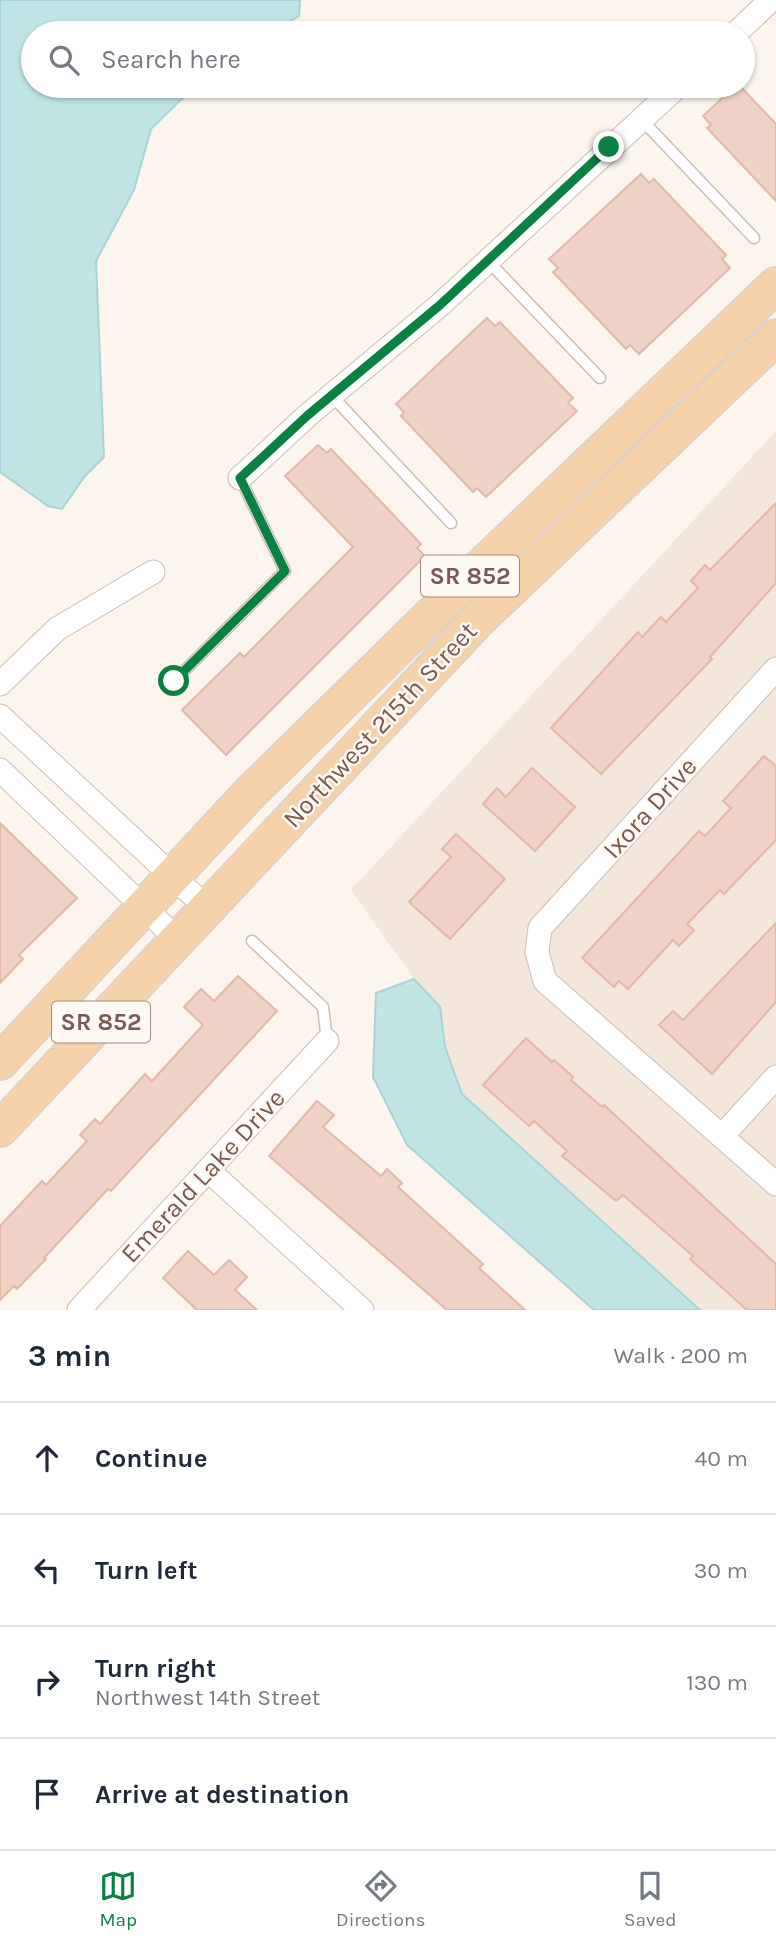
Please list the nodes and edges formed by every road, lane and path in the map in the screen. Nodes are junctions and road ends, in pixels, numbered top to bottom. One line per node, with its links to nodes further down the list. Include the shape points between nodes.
1 (771, 0): 2 (street)
2 (749, 21)
3 (665, 98): 4 (street)
4 (641, 119): 5 (lane); 6 (street)
5 (754, 238)
6 (487, 260): 9 (lane); 10 (street)
7 (776, 285): 19 (main road, Northwest 215th Street / SR 852, via 468,579 250,793)
8 (776, 337): 21 (main road, Northwest 215th Street / SR 852, via 479,619)
9 (600, 378)
10 (332, 396): 11 (street); 12 (lane)
11 (240, 478): 15 (lane, via 285,571)
12 (450, 523)
13 (153, 572): 16 (street, via 58,629)
14 (776, 670): 28 (street, Ixora Drive, via 540,928 537,952 545,981)
15 (174, 681)
16 (0, 684)
17 (0, 716): 19 (street)
18 (0, 770): 20 (street)
19 (173, 876): 20 (main road, Northwest 215th Street / SR 852); 21 (street)
20 (145, 906): 22 (street); 25 (main road, Northwest 215th Street / SR 852)
21 (208, 909): 22 (main road, Northwest 215th Street / SR 852)
22 (178, 940): 27 (main road, Northwest 215th Street / SR 852)
23 (252, 941): 24 (lane, via 323,1007)
24 (327, 1041): 29 (street, Emerald Lake Drive)
25 (0, 1062)
26 (776, 1077): 28 (street)
27 (0, 1129)
28 (722, 1136): 30 (street)
29 (209, 1171): 31 (street, Emerald Lake Drive); 32 (street)
30 (776, 1184)
31 (79, 1310)
32 (362, 1310)

